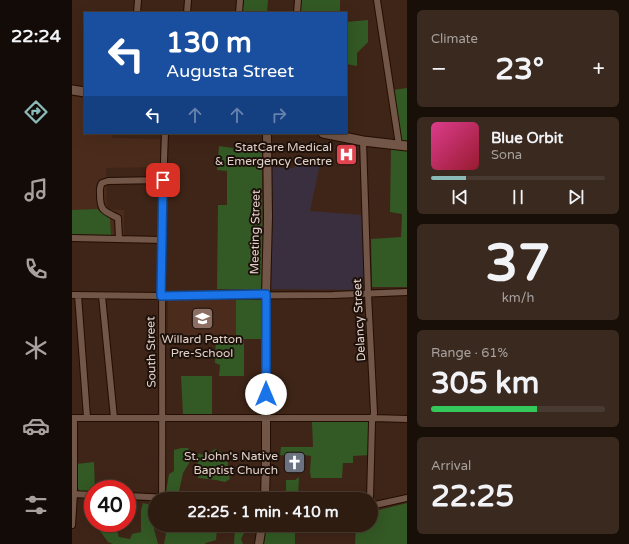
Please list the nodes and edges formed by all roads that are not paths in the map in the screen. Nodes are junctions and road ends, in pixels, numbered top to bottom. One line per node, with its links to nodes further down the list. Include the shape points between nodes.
1 (138, 0): 6 (street)
2 (188, 0): 7 (street)
3 (240, 0): 8 (street)
4 (298, 0): 9 (street)
5 (377, 0): 16 (street, via 388,77)
6 (137, 12)
7 (187, 12)
8 (239, 12)
9 (297, 12)
10 (72, 90): 11 (main road)
11 (84, 92)
12 (165, 134): 17 (street, South Street)
13 (268, 134): 22 (street, Meeting Street)
14 (329, 134): 15 (main road)
15 (363, 140): 16 (main road); 23 (street, Delancy Street)
16 (403, 146)
17 (163, 180): 19 (street, via 102,183 100,204 104,211 118,218); 20 (street, South Street)
18 (72, 238): 19 (street)
19 (119, 238): 20 (street)
20 (162, 240): 26 (street, South Street)
21 (407, 292): 23 (street)
22 (266, 294): 23 (street); 26 (street); 31 (street, Meeting Street)
23 (368, 294): 32 (street, Delancy Street)
24 (75, 295): 25 (street); 27 (street)
25 (102, 296): 26 (street); 29 (street)
26 (161, 296): 30 (street, South Street)
27 (87, 417): 28 (street); 29 (street)
28 (73, 418): 37 (street)
29 (114, 418): 30 (street)
30 (163, 418): 31 (street); 34 (street, South Street)
31 (266, 418): 32 (street); 35 (street, Meeting Street)
32 (373, 418): 33 (street); 36 (street, Delancy Street)
33 (407, 419)
34 (162, 492)
35 (265, 492)
36 (370, 492)
37 (73, 494): 38 (street); 43 (street)
38 (84, 495)
39 (136, 497): 40 (street)
40 (148, 497)
41 (407, 498): 42 (street)
42 (378, 505)
43 (72, 525)
44 (261, 532): 45 (street)
45 (259, 544)

